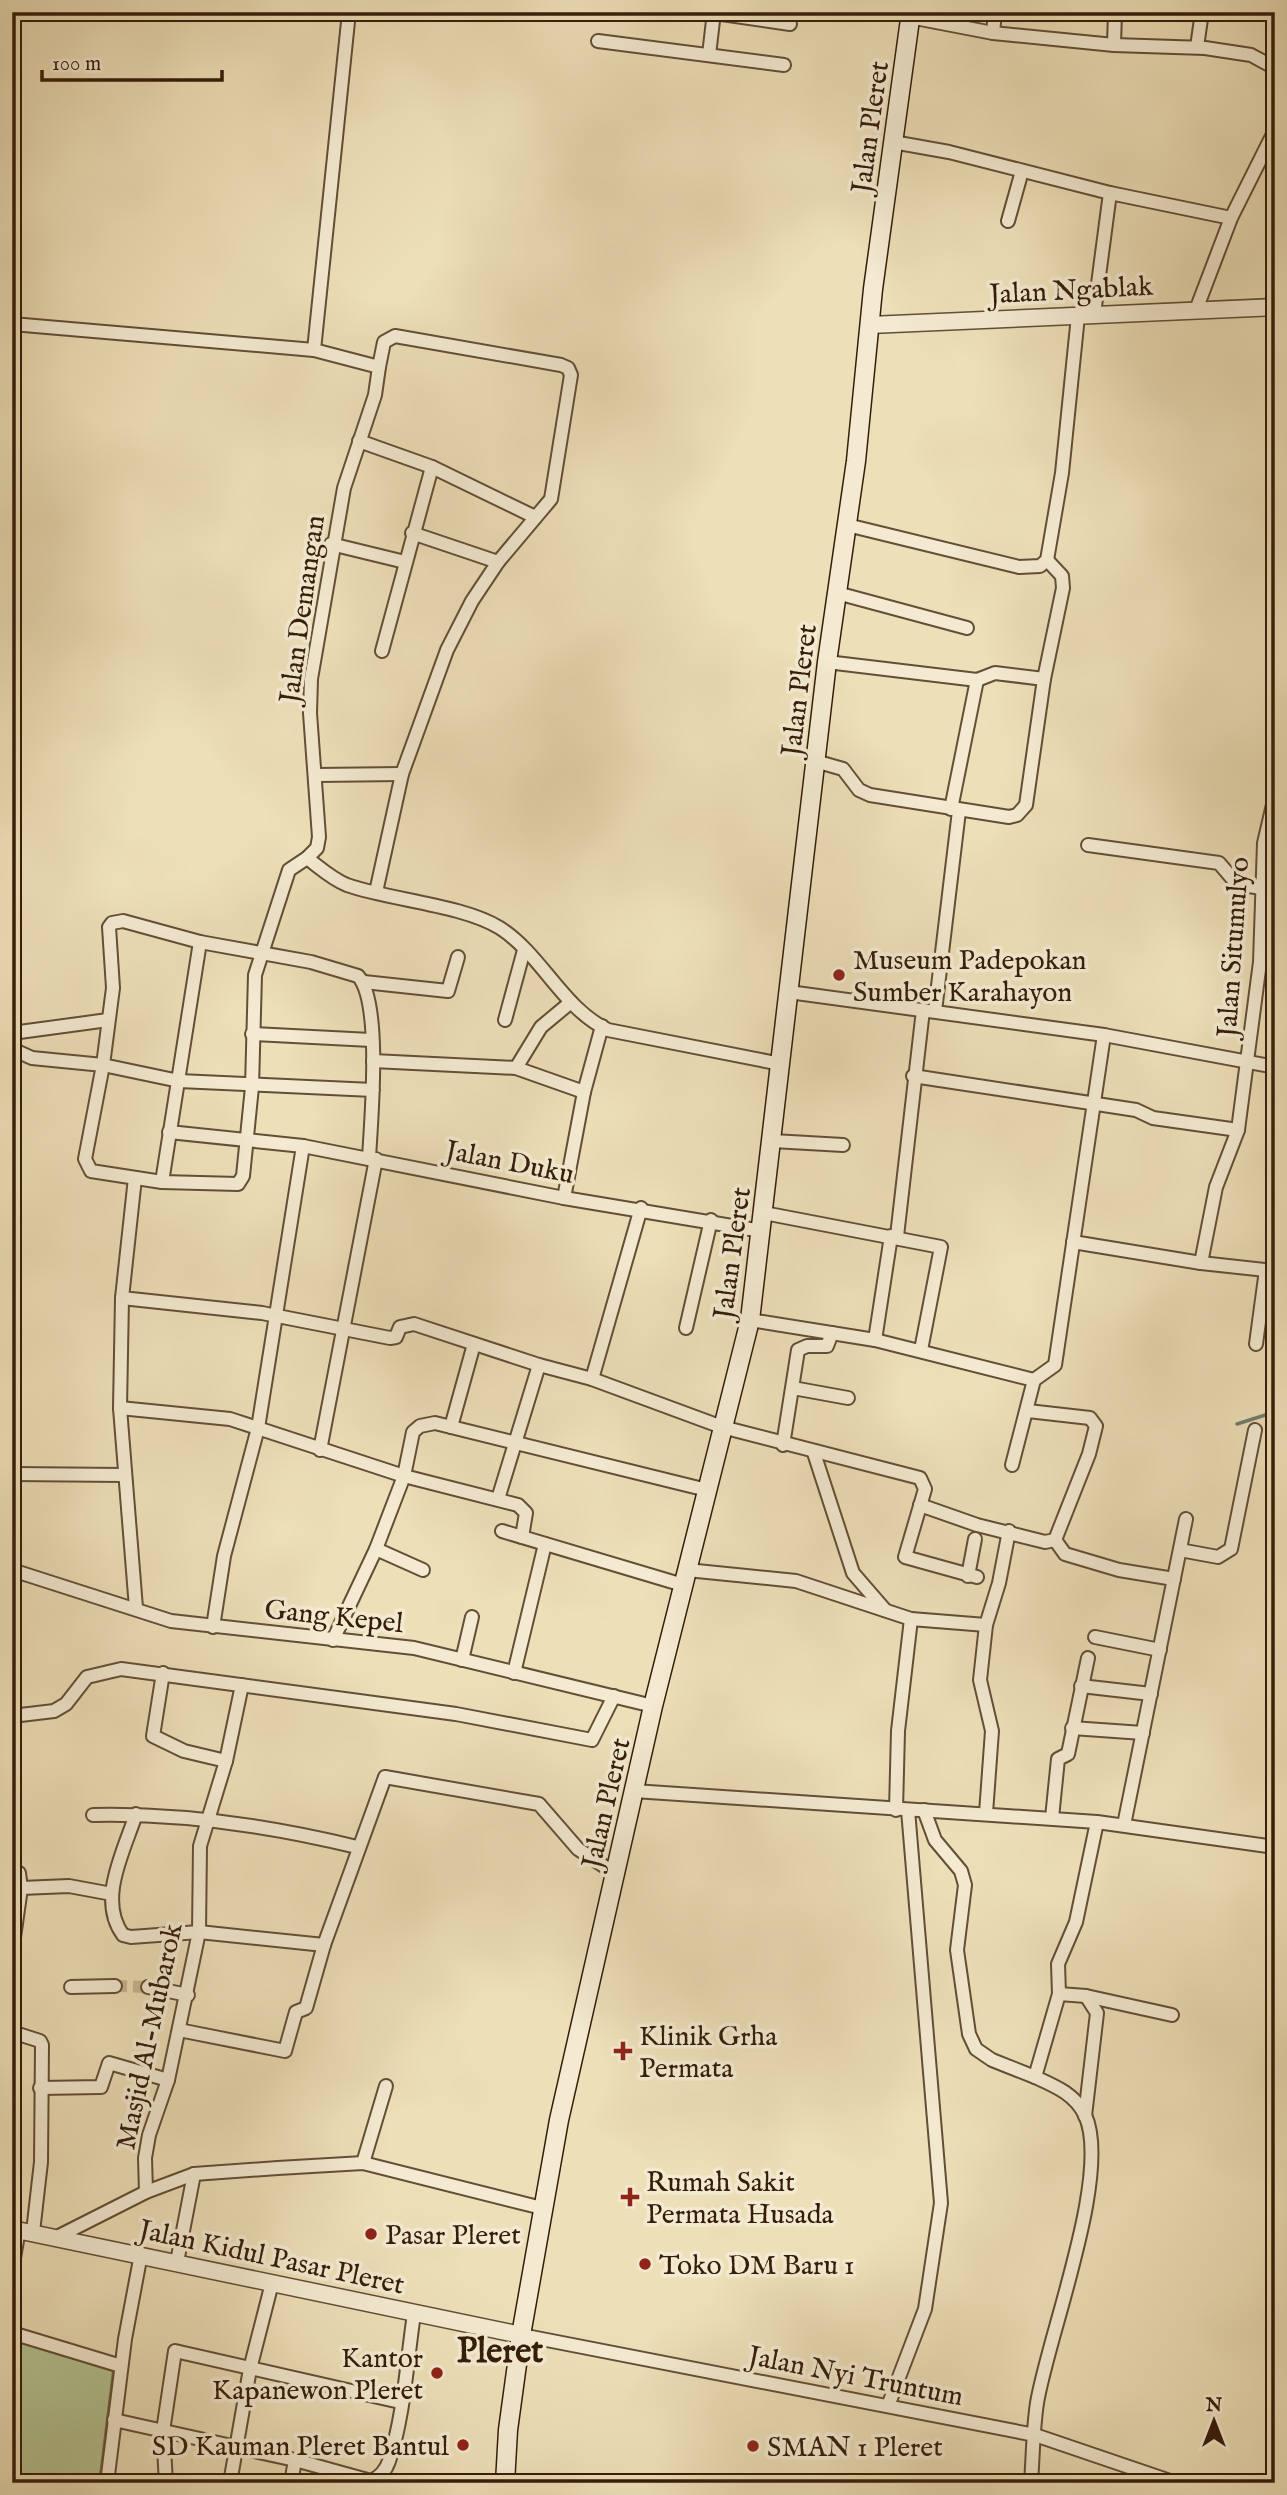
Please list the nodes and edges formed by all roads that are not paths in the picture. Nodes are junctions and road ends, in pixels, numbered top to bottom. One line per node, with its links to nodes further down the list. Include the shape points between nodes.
1 (349, 12): 27 (street)
2 (708, 12): 6 (street)
3 (995, 12): 9 (street)
4 (1115, 12): 11 (street)
5 (1202, 12): 12 (street)
6 (714, 13): 8 (street); 13 (street)
7 (916, 16): 9 (street); 17 (main road, Jalan Pleret)
8 (790, 24)
9 (993, 33): 11 (street)
10 (598, 41): 13 (street)
11 (1114, 45): 12 (street)
12 (1197, 47): 15 (street, via 1251,55)
13 (709, 55): 14 (street)
14 (783, 65)
15 (1275, 68)
16 (1275, 130): 20 (street)
17 (899, 143): 18 (street); 26 (main road, Jalan Pleret)
18 (1021, 171): 19 (street); 21 (street)
19 (1110, 193): 20 (street); 24 (street)
20 (1231, 218): 23 (street)
21 (1008, 222)
22 (1275, 307): 23 (street, Jalan Ngablak)
23 (1196, 310): 24 (street, Jalan Ngablak)
24 (1086, 315): 26 (street, Jalan Ngablak); 35 (street)
25 (12, 324): 27 (street)
26 (870, 325): 32 (main road, Jalan Pleret)
27 (314, 350): 28 (street)
28 (379, 367): 29 (street, Jalan Demangan); 31 (street, Jalan Demangan, via 384,342 395,336 568,368 571,376 552,494 549,503)
29 (359, 441): 30 (street); 34 (street, Jalan Demangan)
30 (432, 467): 31 (street); 33 (street)
31 (533, 516): 37 (street)
32 (847, 526): 35 (street, via 1018,567 1040,566); 38 (main road, Jalan Pleret)
33 (412, 533): 36 (street); 37 (street)
34 (331, 544): 36 (street); 46 (street, Jalan Demangan, via 310,690)
35 (1047, 560): 42 (street, via 1062,576 1063,588)
36 (405, 562): 40 (street)
37 (498, 562): 45 (street, via 447,650)
38 (837, 593): 39 (street); 41 (main road, Jalan Pleret)
39 (967, 628)
40 (382, 652)
41 (827, 663): 43 (street); 44 (main road, Jalan Pleret)
42 (1044, 679): 43 (street, via 995,673); 48 (street, via 1023,811 1009,817)
43 (977, 680): 48 (street)
44 (815, 761): 48 (street, via 843,769 859,790 870,795); 60 (main road, Jalan Pleret)
45 (402, 774): 46 (street); 54 (street)
46 (317, 775): 50 (street, Jalan Demangan, via 319,837 315,852)
47 (1275, 796): 51 (street, Jalan Situmulyo)
48 (955, 810): 62 (street)
49 (1088, 845): 53 (street, via 1219,863 1233,882)
50 (307, 858): 54 (street, via 338,881); 57 (street, via 289,870)
51 (1262, 867): 52 (street); 53 (street, Jalan Situmulyo)
52 (1275, 873)
53 (1262, 888): 72 (street, Jalan Situmulyo, via 1260,962)
54 (376, 892): 56 (street, via 493,925)
55 (200, 942): 57 (street); 63 (street, via 136,923 112,923 108,933 113,988); 78 (street)
56 (524, 950): 61 (street); 64 (street)
57 (261, 953): 59 (street, via 351,972); 67 (street, via 255,975)
58 (458, 957): 59 (street, via 448,991)
59 (364, 982): 69 (street)
60 (789, 992): 62 (street); 73 (main road, Jalan Pleret)
61 (571, 1002): 65 (street); 76 (street, via 541,1027)
62 (929, 1010): 68 (street); 77 (street)
63 (108, 1020): 66 (street); 74 (street)
64 (505, 1020)
65 (602, 1026): 73 (street, via 631,1036); 81 (street)
66 (12, 1033)
67 (252, 1034): 69 (street); 79 (street)
68 (1104, 1035): 72 (street); 82 (street)
69 (371, 1040): 71 (street)
70 (12, 1049): 74 (street, via 32,1058)
71 (373, 1061): 76 (street); 80 (street)
72 (1247, 1061): 75 (street); 83 (street, Jalan Situmulyo)
73 (781, 1064): 86 (main road, Jalan Pleret)
74 (103, 1066): 78 (street); 90 (street, via 85,1163 91,1171)
75 (1275, 1067)
76 (516, 1068): 81 (street)
77 (913, 1076): 82 (street); 96 (street)
78 (179, 1081): 79 (street); 84 (street)
79 (252, 1087): 80 (street); 85 (street)
80 (373, 1090): 89 (street)
81 (584, 1092): 92 (street)
82 (1094, 1104): 83 (street); 97 (street)
83 (1238, 1130): 98 (street, Jalan Situmulyo, via 1216,1187)
84 (169, 1132): 85 (street, Jalan Duku); 91 (street)
85 (248, 1140): 88 (street, Jalan Duku); 91 (street, via 238,1184)
86 (773, 1141): 87 (street); 95 (main road, Jalan Pleret)
87 (843, 1145)
88 (303, 1146): 89 (street, Jalan Duku); 101 (street)
89 (372, 1159): 92 (street, Jalan Duku); 104 (street)
90 (135, 1178): 91 (street); 100 (street)
91 (162, 1182)
92 (564, 1198): 93 (street, Jalan Duku)
93 (641, 1209): 94 (street, Jalan Duku); 111 (street)
94 (711, 1220): 95 (street, Jalan Duku); 103 (street)
95 (763, 1222): 96 (street, Jalan Duku); 102 (main road, Jalan Pleret)
96 (894, 1236): 106 (street); 109 (street, Jalan Duku, via 941,1247)
97 (1073, 1242): 98 (street); 112 (street, via 1055,1365)
98 (1201, 1263): 99 (street)
99 (1270, 1271): 107 (street)
100 (122, 1298): 101 (street); 115 (street)
101 (276, 1315): 104 (street); 119 (street)
102 (750, 1320): 105 (street); 118 (main road, Jalan Pleret)
103 (686, 1328)
104 (344, 1330): 108 (street, via 390,1338 396,1337 400,1326 414,1324); 123 (street)
105 (832, 1333): 106 (street); 113 (street, via 827,1346 798,1350)
106 (874, 1340): 109 (street)
107 (1256, 1344)
108 (474, 1345): 110 (street); 117 (street)
109 (920, 1350): 112 (street)
110 (539, 1365): 111 (street); 121 (street)
111 (592, 1379): 118 (street)
112 (1034, 1380): 116 (street)
113 (793, 1388): 114 (street); 122 (street)
114 (848, 1398)
115 (120, 1408): 119 (street, via 230,1419); 127 (street)
116 (1028, 1411): 125 (street); 137 (street, via 1090,1418 1096,1426)
117 (451, 1427): 121 (street); 128 (street, via 435,1423 415,1429)
118 (722, 1427): 122 (street); 129 (main road, Jalan Pleret)
119 (258, 1428): 123 (street); 150 (street, via 224,1556)
120 (1255, 1430): 140 (street, via 1231,1549 1219,1557)
121 (515, 1443): 129 (street); 130 (street)
122 (783, 1445): 124 (street)
123 (320, 1450): 128 (street)
124 (814, 1453): 131 (street, via 920,1478 925,1488); 146 (street, via 853,1573)
125 (1012, 1465)
126 (12, 1474): 127 (street)
127 (123, 1475): 145 (street)
128 (404, 1476): 130 (street); 139 (street)
129 (707, 1490): 143 (main road, Jalan Pleret)
130 (498, 1499): 135 (street, via 518,1505 526,1513)
131 (920, 1505): 134 (street); 136 (street, via 905,1557 972,1576)
132 (1186, 1519): 140 (street)
133 (502, 1531): 135 (street)
134 (1009, 1531): 137 (street, via 1045,1542); 149 (street)
135 (522, 1537): 138 (street)
136 (975, 1539)
137 (1055, 1540): 144 (street, via 1065,1554 1118,1570)
138 (545, 1544): 143 (street); 157 (street)
139 (376, 1549): 142 (street); 152 (street)
140 (1180, 1550): 144 (street)
141 (12, 1570): 145 (street, Gang Kepel)
142 (423, 1570)
143 (685, 1577): 146 (street, via 796,1581); 162 (main road, Jalan Pleret)
144 (1174, 1579): 153 (street)
145 (136, 1608): 150 (street, Gang Kepel, via 171,1621)
146 (888, 1613): 148 (street)
147 (472, 1617): 155 (street)
148 (911, 1619): 149 (street); 168 (street, via 898,1731)
149 (986, 1625): 170 (street, via 980,1680 992,1731)
150 (213, 1627): 152 (street, Gang Kepel)
151 (1095, 1637): 153 (street)
152 (333, 1640): 155 (street, Gang Kepel, via 414,1648)
153 (1160, 1650): 160 (street)
154 (1088, 1658): 159 (street)
155 (462, 1660): 157 (street, Gang Kepel)
156 (163, 1673): 158 (street); 163 (street, via 121,1670 94,1674 82,1680 61,1708); 166 (street, via 153,1736 184,1751)
157 (514, 1673): 161 (street, Gang Kepel)
158 (242, 1685): 161 (street, via 456,1714 592,1740); 166 (street, Masjid Al-Mubarok)
159 (1082, 1686): 160 (street); 164 (street)
160 (1151, 1694): 165 (street)
161 (614, 1696): 162 (street, Gang Kepel)
162 (653, 1706): 167 (main road, Jalan Pleret)
163 (12, 1716)
164 (1072, 1728): 165 (street); 173 (street, via 1068,1754 1058,1759)
165 (1143, 1733): 176 (street)
166 (226, 1762): 174 (street, Masjid Al-Mubarok)
167 (634, 1791): 168 (street); 180 (main road, Jalan Pleret)
168 (902, 1810): 169 (street); 216 (street, via 941,2203 925,2309)
169 (923, 1810): 170 (street); 195 (street, via 935,1840 961,1871 965,1885 957,1950 969,2034 976,2049 992,2060)
170 (986, 1813): 173 (street)
171 (136, 1814): 172 (street); 174 (street); 182 (street)
172 (93, 1815)
173 (1052, 1818): 175 (street)
174 (206, 1819): 177 (street); 183 (street, Masjid Al-Mubarok, via 200,1846)
175 (1097, 1822): 176 (street); 189 (street, via 1076,1922 1058,1964)
176 (1124, 1825): 178 (street)
177 (357, 1847): 180 (street, via 381,1781 387,1777 539,1804 578,1849); 184 (street)
178 (1275, 1847)
179 (12, 1870): 181 (street, via 19,1873)
180 (616, 1874): 203 (main road, Jalan Pleret)
181 (21, 1888): 182 (street, via 69,1886); 185 (street)
182 (112, 1894): 183 (street, via 112,1917 123,1935)
183 (199, 1932): 184 (street); 190 (street, Masjid Al-Mubarok)
184 (324, 1945): 193 (street, via 306,2008 296,2012 285,2051)
185 (12, 1952)
186 (115, 1986): 187 (street)
187 (71, 1987)
188 (148, 1987): 190 (street)
189 (1059, 1994): 191 (street); 195 (street)
190 (188, 1995): 193 (street, Masjid Al-Mubarok)
191 (1086, 1996): 192 (street); 199 (street, via 1097,2013)
192 (1172, 2015)
193 (178, 2030): 196 (street, Masjid Al-Mubarok)
194 (12, 2032): 198 (street, via 40,2041)
195 (1035, 2077): 199 (street, via 1070,2095)
196 (168, 2080): 198 (street, via 109,2063 101,2087); 202 (street, Masjid Al-Mubarok, via 149,2135)
197 (386, 2086): 200 (street)
198 (40, 2088): 204 (street, via 41,2162)
199 (1085, 2116): 219 (street, via 1090,2138 1087,2203 1037,2403)
200 (363, 2163): 201 (street); 203 (street)
201 (194, 2174): 202 (street); 207 (street)
202 (146, 2192): 205 (street)
203 (542, 2208): 212 (main road, Jalan Pleret)
204 (21, 2230): 205 (street, Jalan Kidul Pasar Pleret); 208 (street)
205 (59, 2236): 206 (street, Jalan Kidul Pasar Pleret)
206 (142, 2254): 207 (street, Jalan Kidul Pasar Pleret); 213 (street)
207 (177, 2262): 209 (street, Jalan Kidul Pasar Pleret)
208 (12, 2270)
209 (272, 2283): 210 (street, Jalan Kidul Pasar Pleret); 214 (street)
210 (414, 2314): 212 (street, Jalan Kidul Pasar Pleret); 215 (street)
211 (12, 2333): 213 (street)
212 (521, 2335): 216 (street, Jalan Nyi Truntum); 226 (main road, Jalan Pleret)
213 (121, 2366): 217 (street)
214 (250, 2369): 215 (street); 218 (street, via 175,2351); 220 (street)
215 (400, 2402): 221 (street, via 388,2463 379,2477 371,2481)
216 (888, 2406): 219 (street, Jalan Nyi Truntum)
217 (114, 2420): 218 (street); 222 (street)
218 (163, 2431): 220 (street); 223 (street)
219 (1035, 2435): 227 (street); 228 (street, Jalan Nyi Truntum)
220 (235, 2446): 221 (street); 224 (street)
221 (295, 2460): 225 (street)
222 (107, 2483)
223 (166, 2483)
224 (230, 2483)
225 (291, 2483)
226 (505, 2483)
227 (1031, 2483)
228 (1176, 2483)

